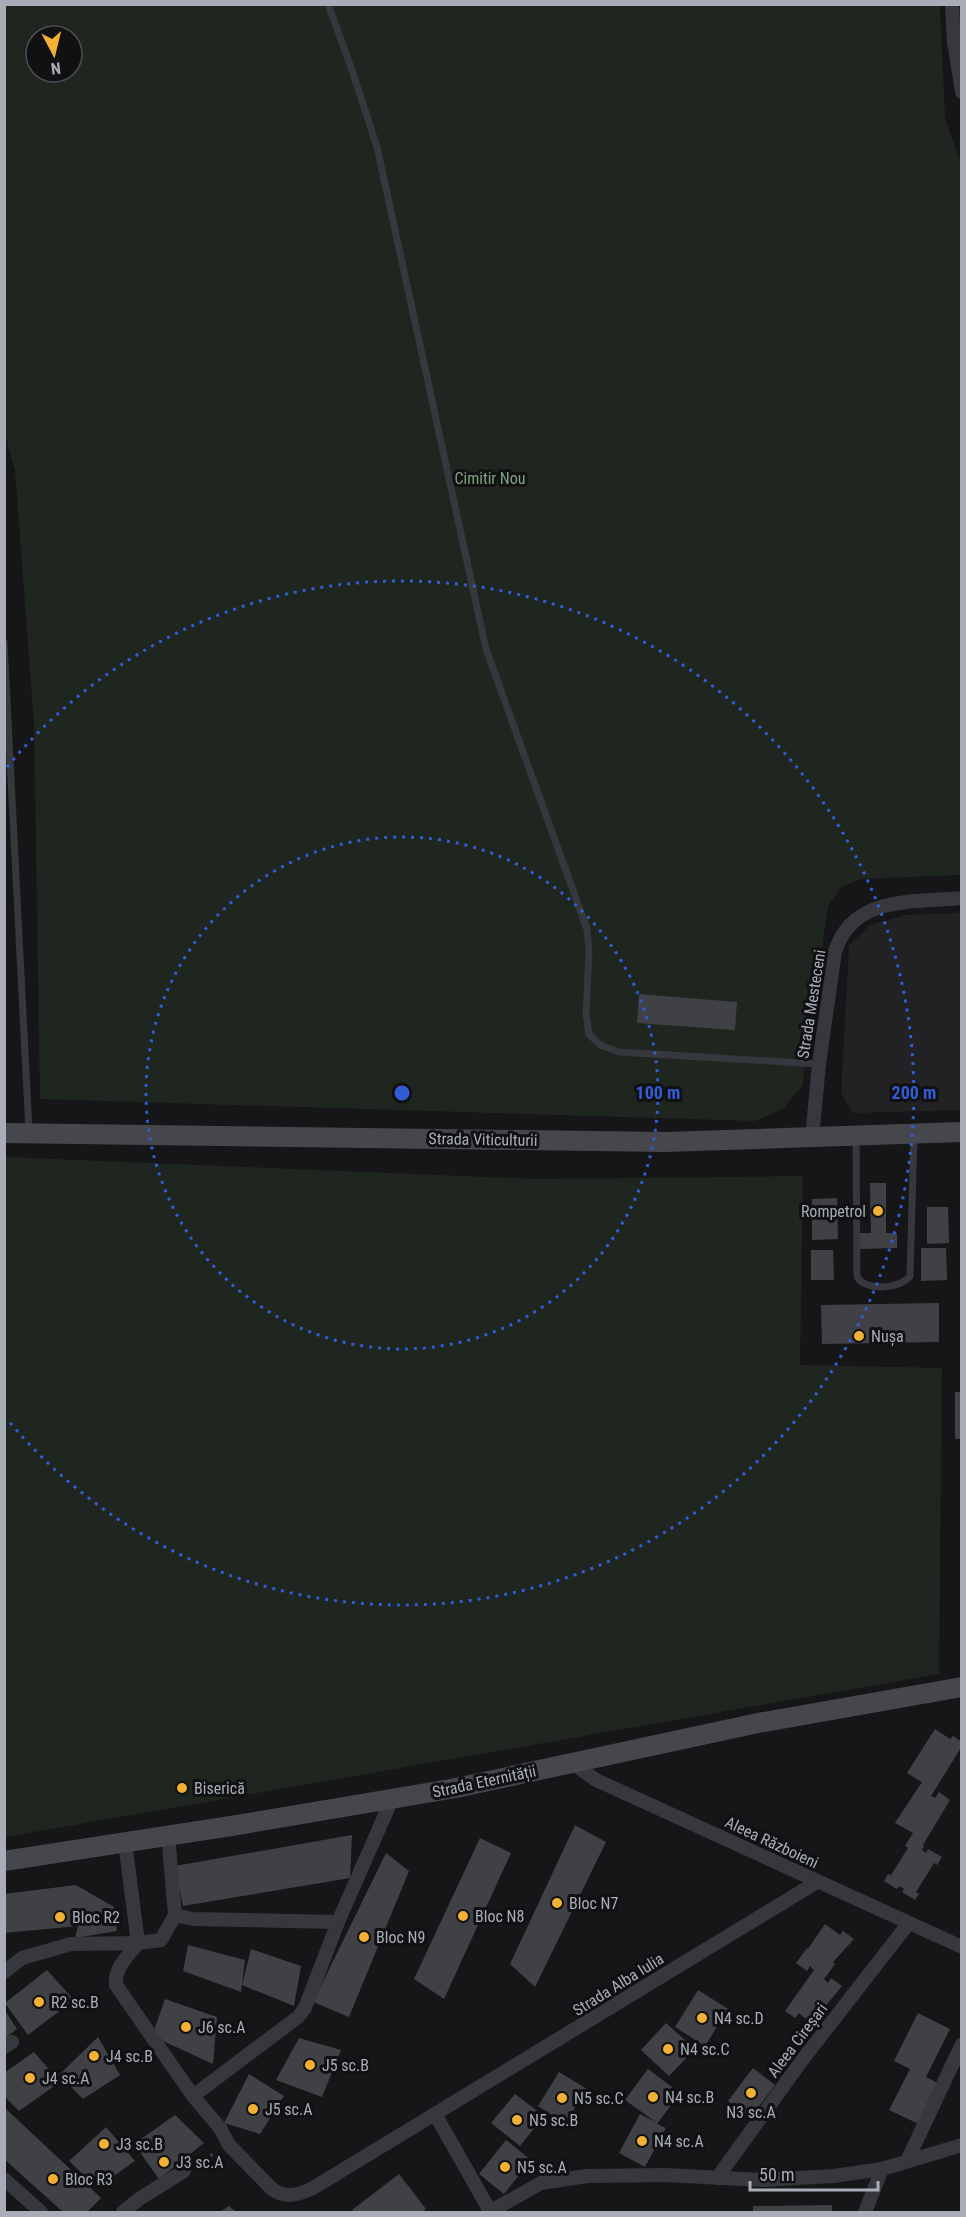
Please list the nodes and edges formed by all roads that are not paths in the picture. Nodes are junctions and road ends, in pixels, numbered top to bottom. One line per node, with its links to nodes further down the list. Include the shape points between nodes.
1 (328, 4): 6 (lane, via 377,147 486,649 586,930 589,1034 600,1045 620,1052)
2 (952, 4): 3 (street)
3 (962, 92)
4 (4, 642): 9 (lane)
5 (962, 898): 6 (street, Strada Mesteceni, via 875,907 857,917 839,938 835,952)
6 (819, 1064): 12 (street, Strada Mesteceni)
7 (962, 1132): 10 (street, Strada Viticulturii)
8 (4, 1133): 9 (street, Strada Viticulturii)
9 (29, 1134): 12 (street, Strada Viticulturii, via 665,1142)
10 (914, 1134): 11 (street, Strada Viticulturii); 11 (lane, via 910,1276 905,1283 887,1287 869,1285 857,1277)
11 (856, 1136): 12 (street, Strada Viticulturii)
12 (812, 1138)
13 (962, 1688): 14 (street, Strada Eternității, via 758,1723)
14 (571, 1762): 15 (street, Strada Eternității); 19 (street, Aleea Războieni, via 596,1780)
15 (392, 1799): 16 (street, Strada Eternității); 21 (street)
16 (168, 1835): 17 (street, Strada Eternității); 20 (street)
17 (125, 1842): 18 (street, Strada Eternității); 23 (street)
18 (4, 1861)
19 (817, 1882): 22 (street, Aleea Războieni); 28 (street, Strada Alba Iulia)
20 (175, 1915): 21 (street, via 193,1919); 23 (street, via 161,1940)
21 (338, 1922): 27 (street, via 305,2008)
22 (908, 1924): 24 (street, Aleea Războieni); 33 (street, Aleea Cireșari, via 802,2059)
23 (138, 1943): 25 (street, via 71,1944 22,1958); 27 (street, via 118,1969 116,1986)
24 (962, 1947)
25 (4, 1972)
26 (962, 2044): 30 (street)
27 (193, 2096): 28 (street, Strada Alba Iulia, via 230,2145 279,2194 290,2196 313,2188)
28 (435, 2114): 37 (street)
29 (962, 2145): 30 (street)
30 (907, 2161): 31 (street)
31 (882, 2169): 33 (street, via 762,2180); 38 (street)
32 (184, 2171): 36 (street)
33 (717, 2178): 37 (street, via 587,2176 541,2183)
34 (4, 2179): 35 (street)
35 (41, 2212)
36 (123, 2212)
37 (489, 2212)
38 (865, 2212)

